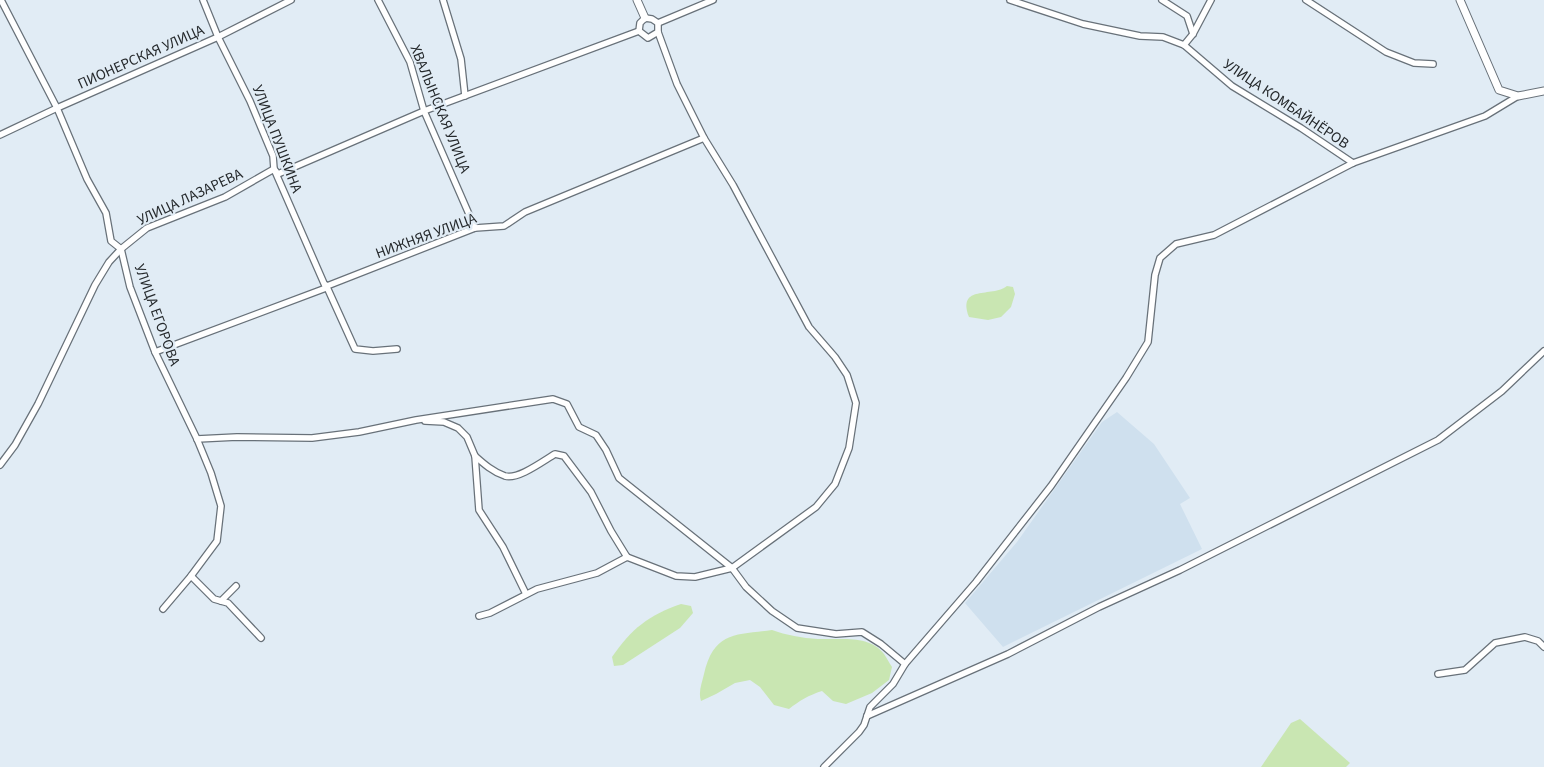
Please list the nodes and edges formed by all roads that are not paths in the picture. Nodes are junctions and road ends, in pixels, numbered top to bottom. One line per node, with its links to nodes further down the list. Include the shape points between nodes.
1 (1, 0): 24 (street, УЛИЦА ЕГОРОВА)
2 (203, 0): 18 (street, УЛИЦА ПУШКИНА)
3 (291, 0): 18 (street, ПИОНЕРСКАЯ УЛИЦА)
4 (378, 0): 25 (street, ХВАЛЫНСКАЯ УЛИЦА, via 410,62)
5 (442, 0): 22 (street, via 461,59)
6 (637, 0): 13 (street)
7 (713, 0): 14 (street)
8 (1012, 0): 19 (street, УЛИЦА КОМБАЙНЁРОВ, via 1083,24 1140,36 1163,37)
9 (1162, 0): 17 (street, via 1186,16)
10 (1211, 0): 17 (street)
11 (1306, 0): 20 (street, via 1386,52 1414,63)
12 (1460, 0): 23 (street, via 1499,90)
13 (646, 18): 14 (street); 15 (street, via 640,23)
14 (658, 23): 16 (street)
15 (639, 31): 16 (street, via 648,38); 22 (street, УЛИЦА ЛАЗАРЕВА)
16 (658, 32): 27 (street, via 677,84)
17 (1193, 34): 19 (street)
18 (218, 37): 24 (street, ПИОНЕРСКАЯ УЛИЦА); 29 (street, УЛИЦА ПУШКИНА, via 250,101 273,156)
19 (1184, 45): 28 (street, УЛИЦА КОМБАЙНЁРОВ, via 1232,86)
20 (1433, 64)
21 (1544, 91): 23 (street)
22 (465, 96): 25 (street, УЛИЦА ЛАЗАРЕВА)
23 (1518, 96): 28 (street, via 1485,116)
24 (57, 108): 26 (street, ПИОНЕРСКАЯ УЛИЦА); 31 (street, УЛИЦА ЕГОРОВА, via 106,213 111,241)
25 (424, 112): 29 (street, УЛИЦА ЛАЗАРЕВА); 30 (street, ХВАЛЫНСКАЯ УЛИЦА)
26 (0, 135)
27 (704, 138): 30 (street, НИЖНЯЯ УЛИЦА, via 525,212 504,226); 41 (street, via 733,185 809,327 847,375 856,403 849,448 835,484 816,507)
28 (1353, 163): 50 (street, via 1214,235 1176,244 1160,258 1155,275 1148,342 1126,378 1052,486 976,582)
29 (276, 172): 31 (street, УЛИЦА ЛАЗАРЕВА, via 147,228); 32 (street, УЛИЦА ПУШКИНА)
30 (476, 228): 32 (street, НИЖНЯЯ УЛИЦА)
31 (121, 249): 35 (street, УЛИЦА ЕГОРОВА, via 130,287); 39 (street, УЛИЦА ЛАЗАРЕВА, via 95,286 38,404 15,445)
32 (326, 287): 33 (street, УЛИЦА ПУШКИНА, via 355,349); 35 (street, НИЖНЯЯ УЛИЦА)
33 (397, 349)
34 (1544, 350): 52 (street, via 1502,391 1438,440 1008,654)
35 (155, 352): 37 (street, УЛИЦА ЕГОРОВА)
36 (416, 420): 37 (street, via 312,438); 38 (street, via 444,422 458,428 468,436); 41 (street, via 554,399 567,404 579,427 596,435 619,478)
37 (197, 439): 42 (street, УЛИЦА ЕГОРОВА, via 212,473 221,506 217,542)
38 (475, 456): 40 (street, via 507,477 523,473 555,454 564,456 591,492); 44 (street, via 479,510 503,547)
39 (0, 464)
40 (627, 557): 41 (street, via 676,576 695,577); 44 (street, via 597,573)
41 (732, 568): 50 (street, via 746,587 772,611 797,628 836,634 862,632)
42 (191, 576): 45 (street, via 214,599); 46 (street, УЛИЦА ЕГОРОВА)
43 (236, 586): 45 (street)
44 (526, 594): 47 (street, via 490,614)
45 (221, 601): 48 (street, via 228,603)
46 (163, 609)
47 (479, 616)
48 (261, 638)
49 (1544, 647): 51 (street, via 1538,641 1525,637 1495,643 1465,670)
50 (905, 664): 52 (street, via 893,684 870,707)
51 (1438, 674)
52 (867, 716): 53 (street, via 859,732)
53 (824, 767)

